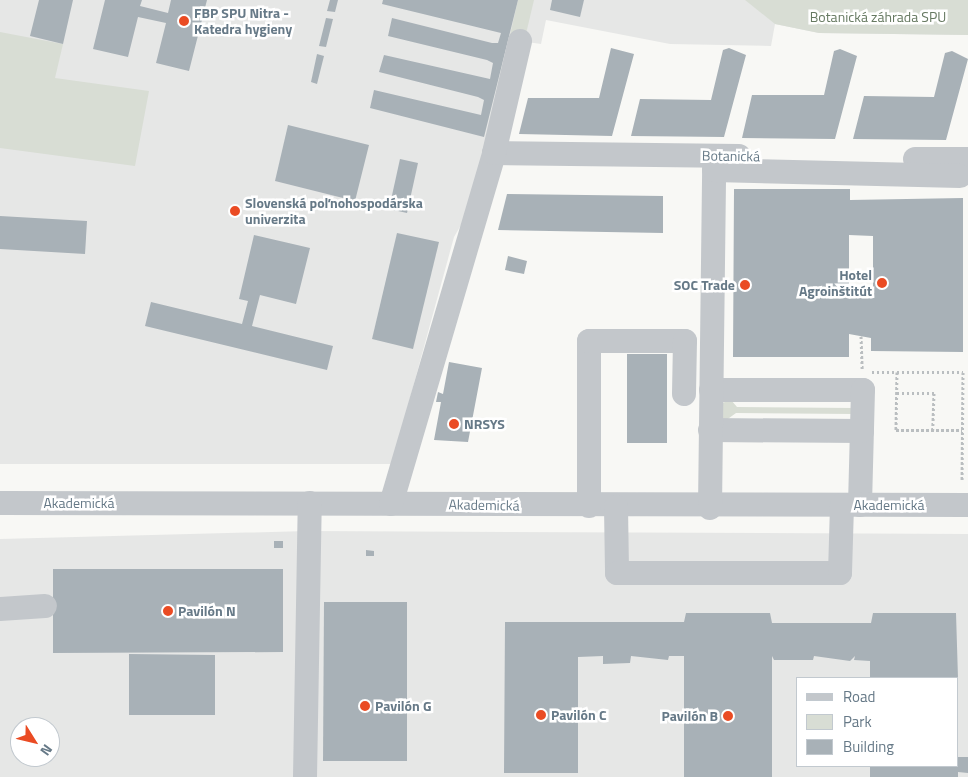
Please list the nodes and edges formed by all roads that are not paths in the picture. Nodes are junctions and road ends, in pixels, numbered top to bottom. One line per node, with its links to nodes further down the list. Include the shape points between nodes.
1 (520, 41): 2 (street)
2 (494, 153): 3 (street, Botanická); 10 (street)
3 (964, 168): 4 (street, via 714,170)
4 (711, 390): 6 (street); 7 (street, via 862,381)
5 (684, 394): 13 (street, via 685,341 589,341)
6 (710, 430): 7 (street); 15 (street)
7 (862, 431): 11 (street)
8 (0, 504): 9 (street, Akademická)
9 (310, 504): 10 (street, Akademická); 18 (street)
10 (391, 504): 13 (street, Akademická)
11 (851, 505): 12 (street, Akademická); 14 (street, via 840,573 617,573); 15 (street, Akademická)
12 (968, 505)
13 (588, 506): 14 (street, Akademická)
14 (616, 507): 15 (street, Akademická)
15 (710, 508)
16 (44, 606): 17 (street)
17 (0, 609)
18 (305, 777)

